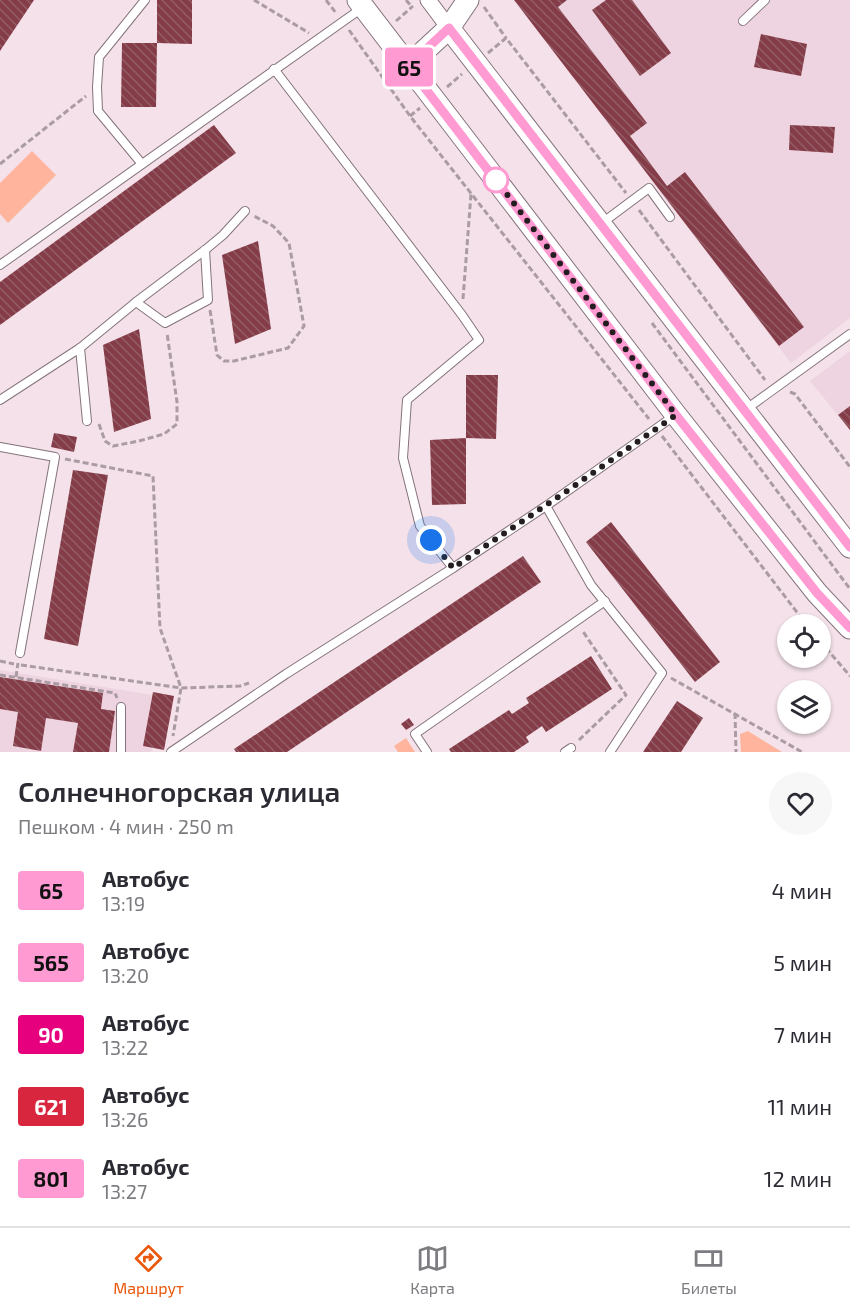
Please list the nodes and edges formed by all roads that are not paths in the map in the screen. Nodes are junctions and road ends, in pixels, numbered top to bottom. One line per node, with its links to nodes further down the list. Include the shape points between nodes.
1 (146, 0): 10 (lane, via 99,57 97,87 98,111)
2 (428, 0): 7 (street)
3 (468, 0): 7 (main road)
4 (765, 0): 6 (lane)
5 (361, 4): 8 (main road); 9 (lane, via 343,22)
6 (744, 21)
7 (449, 28): 8 (main road); 13 (main road)
8 (408, 66): 21 (main road)
9 (274, 69): 10 (lane); 26 (lane, via 479,340 407,400 403,458 420,526)
10 (142, 164): 15 (lane)
11 (245, 211): 14 (lane)
12 (670, 217): 13 (lane, via 649,188)
13 (601, 224): 20 (main road)
14 (205, 250): 16 (lane); 16 (lane, via 208,300 165,323)
15 (0, 265)
16 (136, 302): 18 (lane)
17 (850, 334): 20 (lane)
18 (80, 348): 19 (lane); 22 (lane)
19 (0, 400)
20 (744, 411): 25 (main road)
21 (676, 415): 24 (lane); 28 (main road, via 817,593)
22 (87, 421)
23 (0, 447): 29 (lane, via 54,457)
24 (546, 506): 26 (lane); 27 (lane, via 591,585)
25 (850, 548)
26 (453, 568): 32 (lane)
27 (605, 601): 33 (lane, via 415,734); 34 (lane, via 662,673)
28 (850, 628)
29 (20, 653)
30 (121, 707): 31 (lane)
31 (121, 752)
32 (171, 752)
33 (427, 752)
34 (609, 752)

